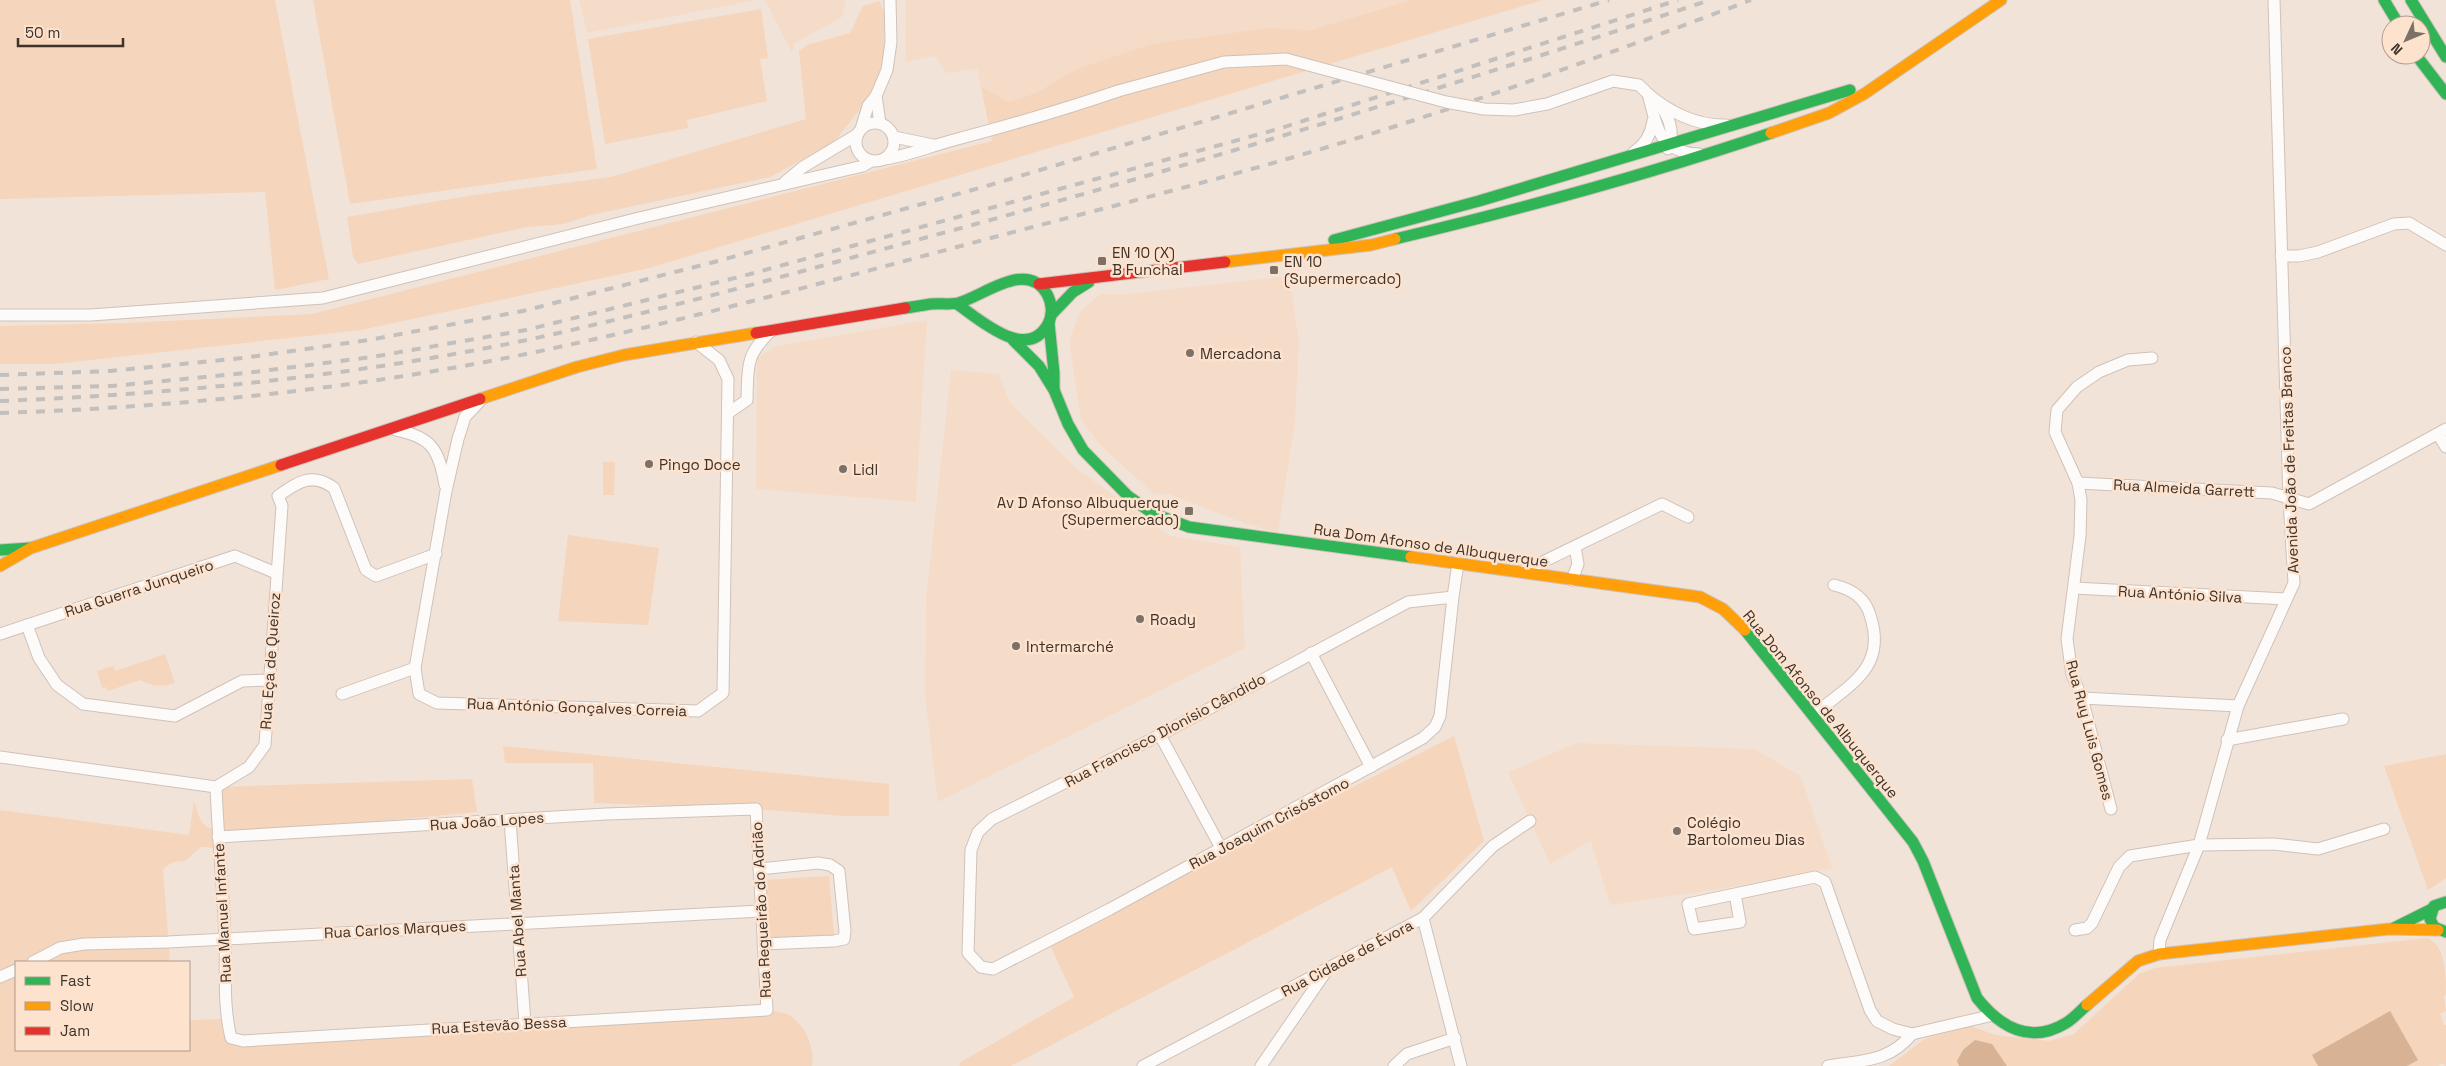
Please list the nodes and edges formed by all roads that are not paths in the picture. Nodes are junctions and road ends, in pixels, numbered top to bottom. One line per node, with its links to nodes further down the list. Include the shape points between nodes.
1 (890, 0): 12 (street, via 891,42 887,70)
2 (2001, 0): 9 (main road)
3 (2274, 0): 29 (street, Avenida João de Freitas Branco)
4 (2384, 0): 6 (main road)
5 (2411, 0): 7 (main road)
6 (2393, 15)
7 (2446, 57)
8 (2424, 65): 11 (main road)
9 (1904, 67): 16 (main road, via 1824,100); 21 (main road, via 1829,113)
10 (1648, 94): 13 (street); 14 (street); 19 (street, bridge, via 1639,86 1613,81 1547,104 1514,110 1484,109 1446,102 1286,59 1224,62)
11 (2446, 94)
12 (876, 96): 15 (street); 17 (street, via 868,106)
13 (1660, 104): 16 (street, via 1699,122); 20 (street, via 1668,115 1672,131)
14 (1653, 119): 20 (street, via 1656,130); 22 (street, via 1652,131 1645,142)
15 (880, 123): 17 (street, via 867,125); 18 (street)
16 (1742, 124): 20 (main road)
17 (860, 131): 24 (street, via 857,147); 26 (street, via 803,167)
18 (894, 137): 19 (street); 23 (street, via 893,150)
19 (934, 145): 23 (street)
20 (1670, 145): 21 (street, via 1692,154); 22 (main road); 25 (street, via 1666,155)
21 (1708, 154): 25 (main road)
22 (1626, 157): 28 (main road)
23 (884, 159): 24 (street)
24 (870, 161): 26 (street, via 863,166)
25 (1648, 172): 28 (main road, via 1491,216 1371,245)
26 (782, 185): 36 (street, via 323,298 91,315)
27 (2446, 246): 29 (street, via 2409,223 2394,224 2318,252)
28 (1277, 256): 30 (main road)
29 (2281, 256): 51 (street, Avenida João de Freitas Branco)
30 (1098, 279): 31 (main road); 37 (main road, via 1078,287)
31 (1039, 284): 32 (main road, via 1023,278); 37 (main road, Rua Dom Afonso de Albuquerque, via 1049,298)
32 (1000, 285): 33 (main road); 34 (main road)
33 (990, 299)
34 (957, 304): 38 (main road, via 931,304); 39 (main road, Rua Dom Afonso de Albuquerque)
35 (989, 314): 39 (main road)
36 (0, 315)
37 (1050, 319): 40 (main road, via 1038,336); 43 (main road, Rua Dom Afonso de Albuquerque, via 1049,343 1056,375)
38 (773, 330): 41 (main road); 45 (street, via 757,344 748,362 747,400)
39 (999, 333): 40 (main road, Rua Dom Afonso de Albuquerque)
40 (1013, 340): 43 (main road, Rua Dom Afonso de Albuquerque, via 1039,366)
41 (696, 342): 44 (main road, via 577,367); 45 (street, Rua António Gonçalves Correia, via 711,352 725,369)
42 (2152, 358): 49 (street, Rua Ruy Luis Gomes, via 2128,360 2099,372 2057,410 2055,432)
43 (1054, 390): 58 (main road, Rua Dom Afonso de Albuquerque, via 1083,450 1128,496 1152,513 1189,527 1224,533)
44 (483, 398): 46 (main road); 50 (street, via 465,417)
45 (728, 414): 71 (street, Rua António Gonçalves Correia, via 723,693 698,711 436,703 420,694)
46 (392, 429): 50 (street, via 416,434 436,451); 54 (main road)
47 (2442, 431): 48 (street); 51 (street, Rua Almeida Garrett, via 2309,504)
48 (2446, 447)
49 (2078, 483): 51 (street, Rua Almeida Garrett, via 2272,493); 65 (street, Rua Ruy Luis Gomes, via 2081,500)
50 (446, 491): 56 (street)
51 (2289, 500): 67 (street, Avenida João de Freitas Branco, via 2294,583)
52 (1688, 517): 53 (street, via 1662,504)
53 (1575, 547): 57 (street); 63 (street, via 1578,564)
54 (31, 548): 55 (main road); 59 (main road)
55 (0, 550)
56 (436, 554): 61 (street, Rua Eça de Queiroz, via 376,576 366,570 334,488 325,481 314,479 296,483 278,496 282,506); 71 (street)
57 (1554, 555): 60 (street); 62 (street, via 1551,564)
58 (1458, 563): 60 (main road, Rua Dom Afonso de Albuquerque); 66 (street)
59 (0, 566)
60 (1522, 572): 62 (main road, Rua Dom Afonso de Albuquerque)
61 (276, 573): 68 (street, Rua Guerra Junqueiro, via 235,556); 72 (street, Rua Eça de Queiroz)
62 (1556, 578): 63 (main road, Rua Dom Afonso de Albuquerque)
63 (1572, 580): 76 (main road, Rua Dom Afonso de Albuquerque, via 1700,597 1723,609 1740,624)
64 (1834, 585): 76 (street, via 1852,589 1868,608 1876,632 1874,656 1861,676)
65 (2074, 588): 67 (street, Rua António Silva); 74 (street, Rua Ruy Luis Gomes, via 2067,639 2072,675)
66 (1453, 597): 70 (street, Rua Francisco Dionísio Cândido, via 1408,602); 81 (street, Rua Joaquim Crisóstomo, via 1440,716 1435,727 1423,738)
67 (2286, 600): 75 (street, Avenida João de Freitas Branco)
68 (27, 625): 69 (street, Rua Guerra Junqueiro); 72 (street, via 39,658 57,686 83,704 175,716 242,681)
69 (0, 634)
70 (1311, 653): 78 (street, Rua Francisco Dionísio Cândido); 81 (street)
71 (415, 668): 73 (street)
72 (270, 680): 82 (street, Rua Eça de Queiroz, via 265,745 249,767)
73 (342, 694)
74 (2082, 698): 75 (street); 84 (street, Rua Ruy Luis Gomes)
75 (2238, 706): 79 (street, Avenida João de Freitas Branco)
76 (1813, 715): 109 (main road, Rua Dom Afonso de Albuquerque, via 1913,842 1976,997)
77 (2343, 719): 79 (street)
78 (1160, 735): 90 (street); 104 (street, Rua Francisco Dionísio Cândido, via 1009,810 978,832 971,850 968,953)
79 (2228, 740): 89 (street, Avenida João de Freitas Branco)
80 (0, 757): 82 (street)
81 (1371, 767): 90 (street, Rua Joaquim Crisóstomo)
82 (216, 787): 88 (street, Rua Manuel Infante)
83 (756, 809): 85 (street, Rua João Lopes); 91 (street, Rua Regueirão do Adrião)
84 (2110, 809)
85 (510, 820): 88 (street, Rua João Lopes); 96 (street, Rua Abel Manta)
86 (1530, 821): 95 (street, Rua Cidade de Évora, via 1493,846)
87 (2384, 829): 89 (street, via 2318,849 2274,844)
88 (218, 836): 100 (street, Rua Manuel Infante)
89 (2199, 845): 97 (street, via 2130,856 2119,867 2092,923 2087,928); 102 (street, Avenida João de Freitas Branco, via 2160,940)
90 (1221, 848): 104 (street, Rua Joaquim Crisóstomo, via 993,969)
91 (759, 869): 94 (street, Rua Regueirão do Adrião); 101 (street, via 818,863 839,871 845,931 844,939 834,941)
92 (1735, 894): 92 (street, via 1688,904 1694,929 1740,922); 111 (street, via 1823,876 1870,1010 1877,1021)
93 (2441, 903): 98 (main road, Rua Dom Afonso de Albuquerque); 99 (main road, via 2430,919)
94 (761, 911): 96 (street, Rua Carlos Marques); 101 (street, Rua Regueirão do Adrião)
95 (1423, 918): 105 (street, Rua Cidade de Évora); 113 (street)
96 (516, 922): 100 (street, Rua Carlos Marques); 110 (street, Rua Abel Manta)
97 (2075, 930)
98 (2389, 930): 99 (main road, Rua Dom Afonso de Albuquerque); 102 (main road, Rua Dom Afonso de Albuquerque)
99 (2443, 933)
100 (225, 938): 103 (street, Rua Carlos Marques, via 84,944 60,948); 112 (street, Rua Manuel Infante, via 226,1019)
101 (763, 944): 108 (street, Rua Regueirão do Adrião)
102 (2159, 954): 109 (main road, Rua Dom Afonso de Albuquerque, via 2138,961 2066,1023 2052,1030 2035,1033 2011,1030)
103 (35, 961)
104 (981, 966)
105 (1328, 969): 115 (street, Rua Cidade de Évora); 116 (street)
106 (15, 970): 107 (street)
107 (0, 977)
108 (767, 1010): 110 (street, Rua Estevão Bessa)
109 (1989, 1016): 111 (street)
110 (525, 1023): 112 (street, Rua Estevão Bessa, via 242,1041)
111 (1912, 1034): 114 (street, via 1903,1045 1882,1058)
112 (231, 1038)
113 (1455, 1038): 117 (street, via 1407,1054); 118 (street)
114 (1858, 1064): 119 (street)
115 (1143, 1066)
116 (1261, 1066)
117 (1394, 1066)
118 (1461, 1066)
119 (1828, 1066)

